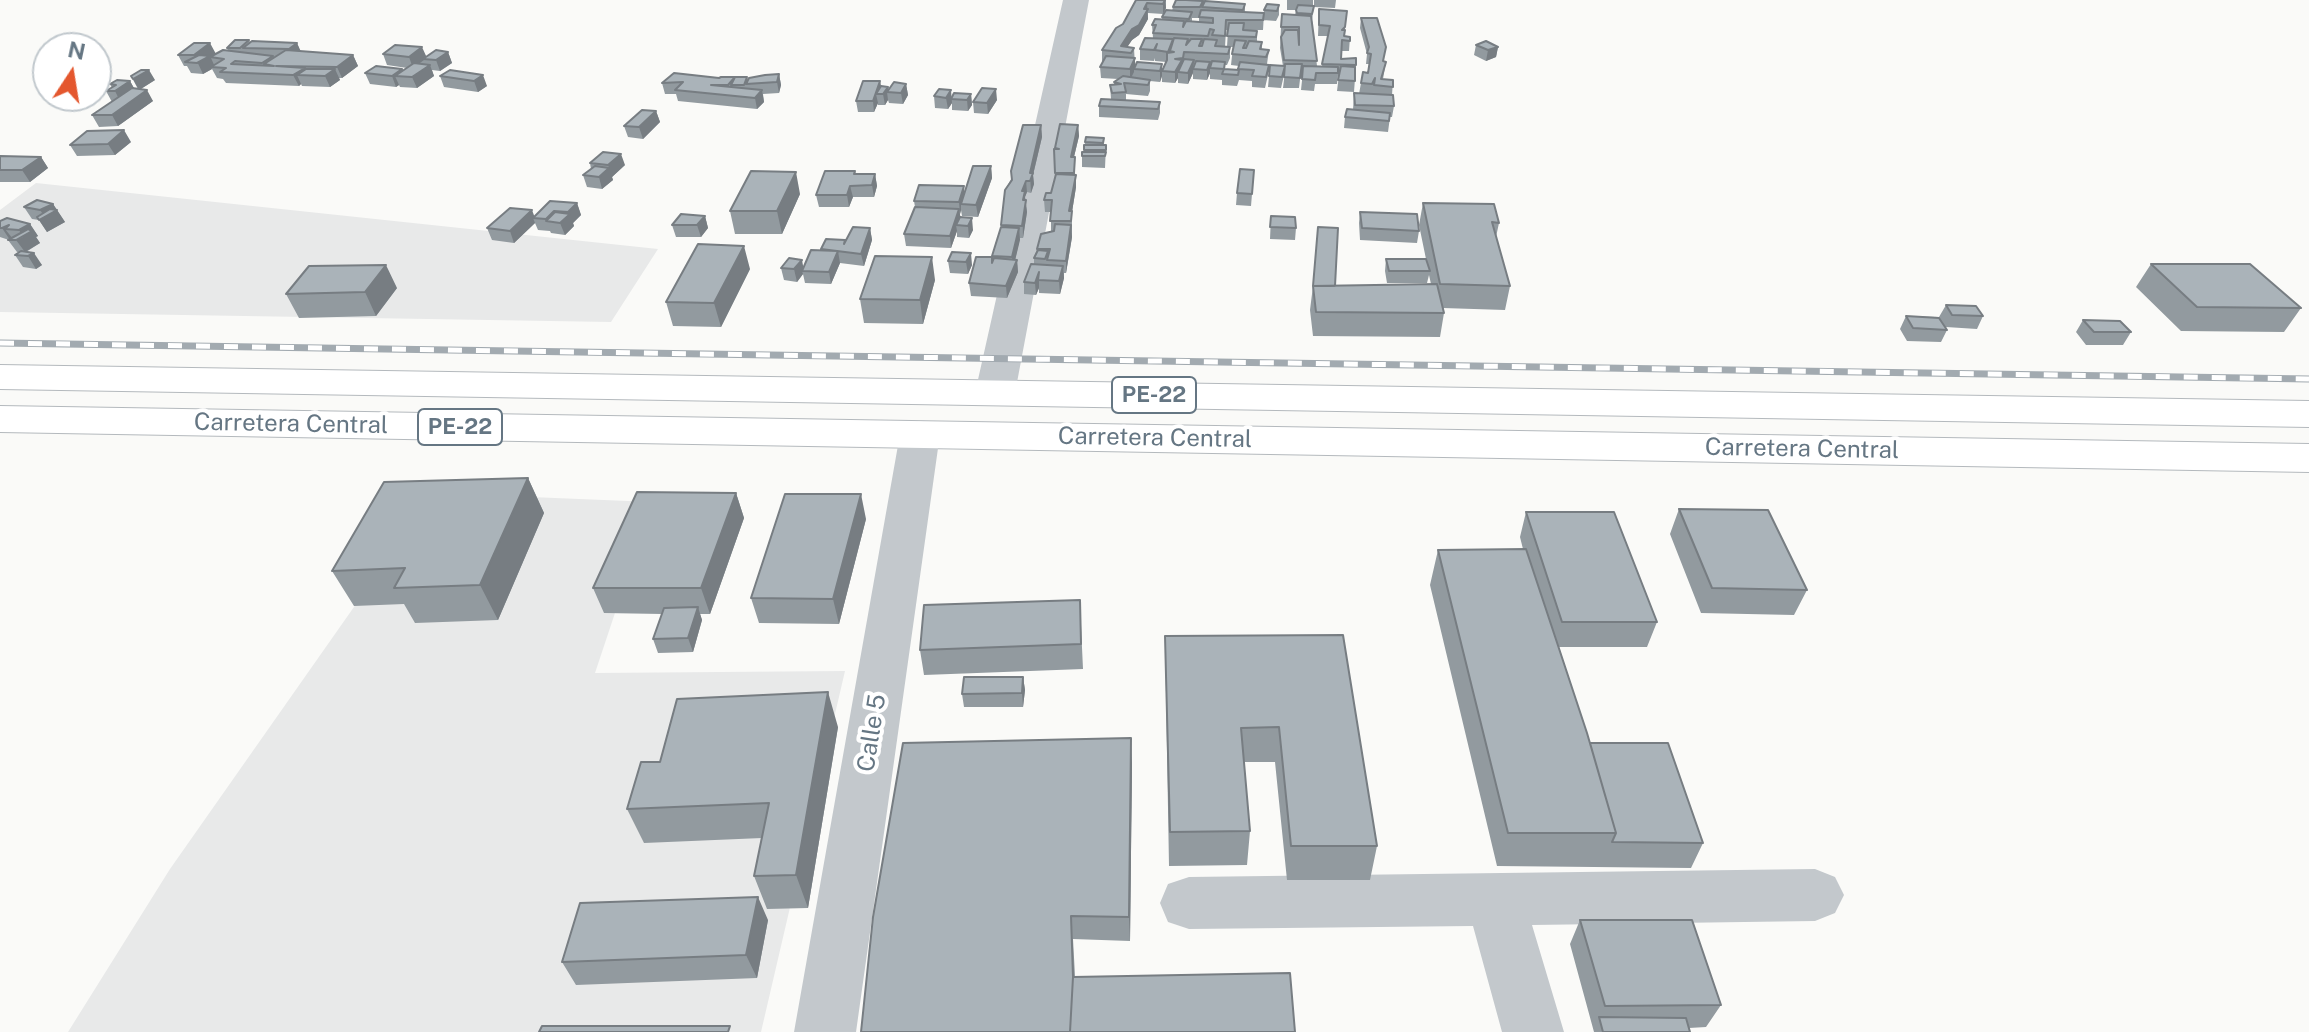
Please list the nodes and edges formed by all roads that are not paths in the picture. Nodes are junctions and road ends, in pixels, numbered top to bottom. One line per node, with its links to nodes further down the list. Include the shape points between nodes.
1 (1076, 0): 3 (street)
2 (0, 377): 3 (highway, Carretera Central / PE-22)
3 (995, 393): 4 (highway, Carretera Central / PE-22)
4 (2309, 414)
5 (0, 419): 6 (highway, Carretera Central / PE-22)
6 (920, 434): 7 (highway, Carretera Central / PE-22); 11 (street, Calle 5)
7 (2309, 458)
8 (1815, 895): 9 (street)
9 (1495, 899): 10 (street); 12 (street)
10 (1189, 903)
11 (825, 1032)
12 (1533, 1032)

